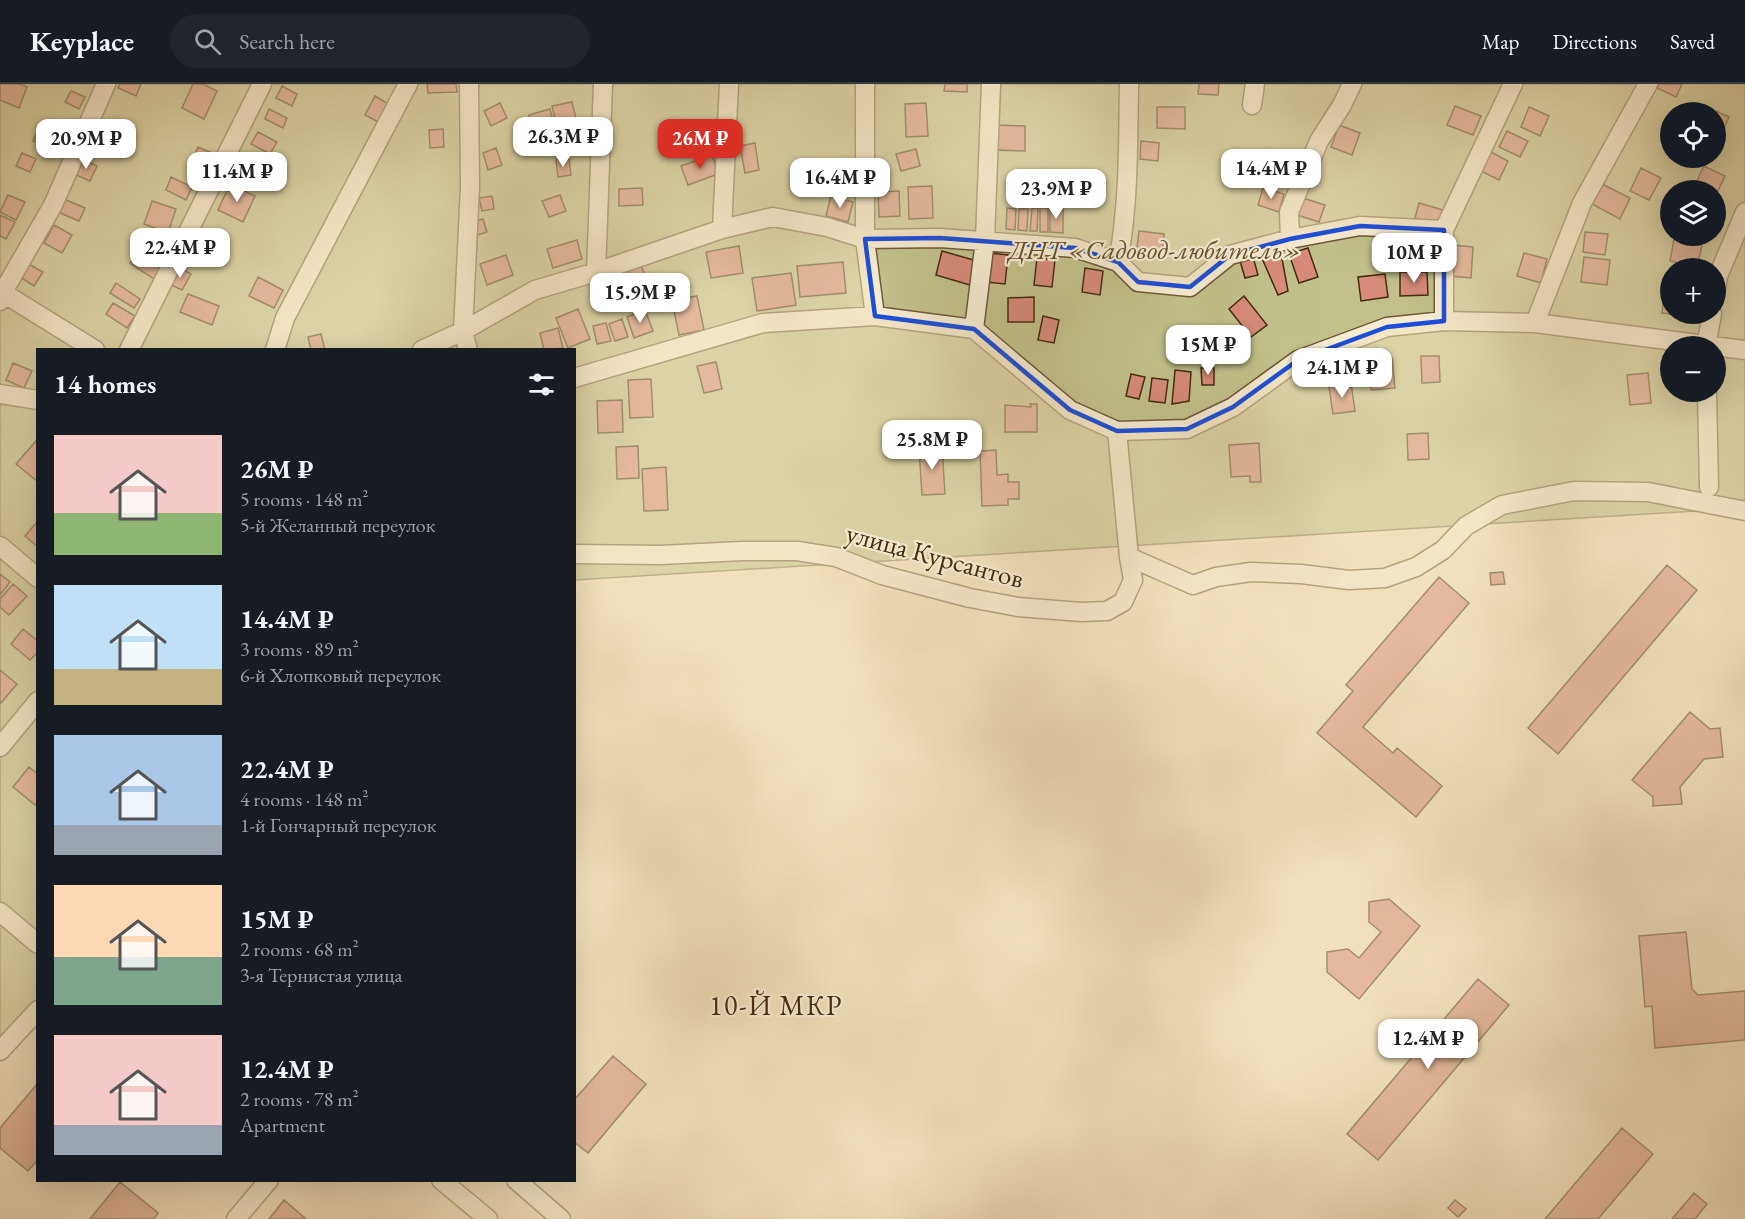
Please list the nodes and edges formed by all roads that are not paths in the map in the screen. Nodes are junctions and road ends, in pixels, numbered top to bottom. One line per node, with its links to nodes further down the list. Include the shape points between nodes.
1 (106, 84): 24 (street, via 53,205)
2 (262, 84): 32 (street)
3 (408, 84): 33 (street, via 285,318)
4 (469, 84): 29 (street, via 470,187)
5 (603, 84): 23 (street)
6 (729, 84): 16 (street)
7 (865, 84): 18 (street)
8 (991, 84): 20 (street)
9 (1129, 84): 22 (street, via 1128,168)
10 (1255, 84): 14 (street)
11 (1352, 84): 19 (street, via 1319,141 1289,212)
12 (1513, 84): 17 (street)
13 (1648, 84): 27 (street, via 1582,203)
14 (1252, 105)
15 (1745, 212): 21 (street)
16 (723, 229): 18 (street, via 773,217); 23 (street)
17 (1444, 230): 19 (street, via 1360,226); 26 (street)
18 (865, 239): 20 (street); 25 (street)
19 (1290, 239): 22 (street, via 1230,255 1190,287 1138,282)
20 (985, 240): 22 (street, via 1075,248); 28 (street)
21 (1726, 258)
22 (1118, 262)
23 (596, 272): 29 (street, via 535,290)
24 (1, 295): 31 (street)
25 (875, 316): 28 (street); 38 (street, via 763,323)
26 (1444, 321): 27 (street); 42 (street, via 1387,327 1298,360 1233,406 1187,429)
27 (1534, 323): 30 (street)
28 (974, 329): 42 (street, via 1070,410)
29 (463, 331): 34 (street); 35 (street)
30 (1660, 339)
31 (92, 348)
32 (130, 348)
33 (276, 348)
34 (426, 348)
35 (467, 348)
36 (1726, 348): 37 (street)
37 (1745, 350)
38 (576, 377)
39 (0, 394): 40 (street)
40 (36, 400)
41 (1707, 402): 43 (street)
42 (1117, 431): 47 (street, улица Курсантов)
43 (1709, 487)
44 (1745, 511): 47 (street, via 1647,492 1574,491 1502,505 1466,526 1443,550 1416,567 1385,578 1349,580 1251,572 1193,585)
45 (0, 546): 48 (street)
46 (576, 554): 47 (street, улица Курсантов, via 797,552 836,557 882,575 970,598 1018,608 1081,612 1107,611 1123,602 1133,580)
47 (1129, 557)
48 (36, 576)
49 (36, 703): 50 (street)
50 (3, 738)
51 (0, 912): 52 (street)
52 (36, 942)
53 (36, 1012): 54 (street)
54 (0, 1051)
55 (266, 1182): 59 (street)
56 (443, 1182): 60 (street)
57 (518, 1182): 58 (street)
58 (552, 1216)
59 (236, 1219)
60 (488, 1219)

